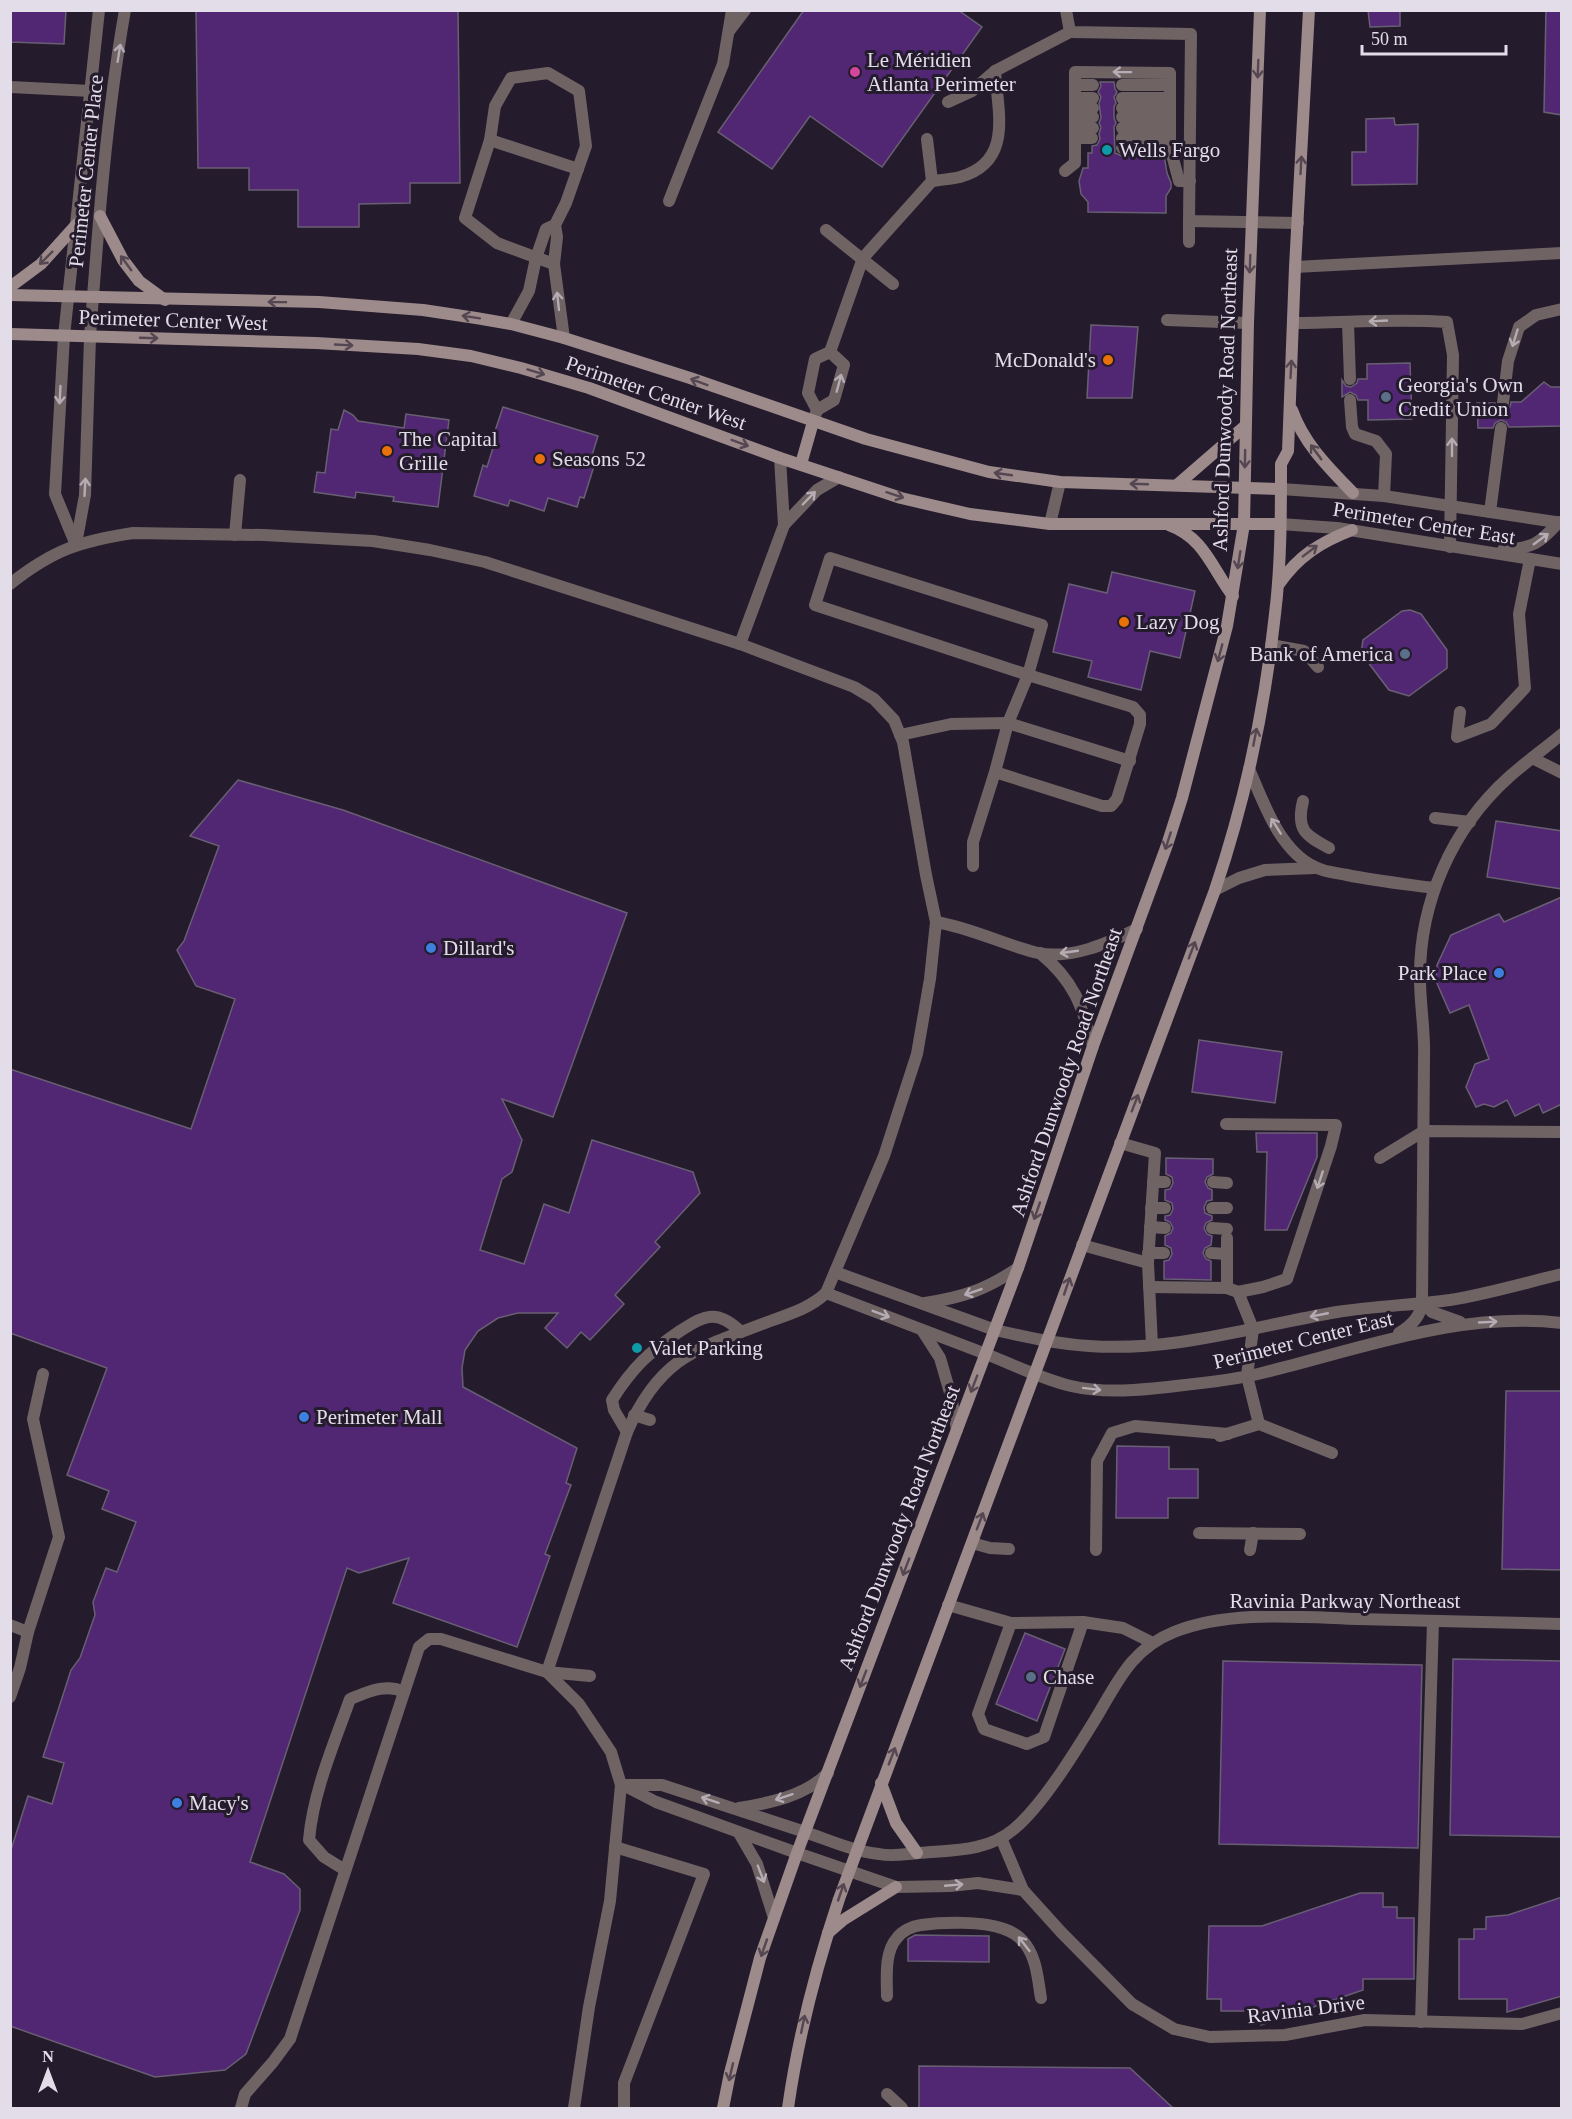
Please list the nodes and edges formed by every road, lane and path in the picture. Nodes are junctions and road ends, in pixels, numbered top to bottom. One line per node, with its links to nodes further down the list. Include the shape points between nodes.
1 (99, 10): 16 (street, Perimeter Center Place)
2 (125, 10): 29 (street, Perimeter Center Place, one-way to 2)
3 (732, 10): 9 (street)
4 (745, 10): 9 (street)
5 (1066, 10): 8 (street)
6 (1260, 10): 31 (main road, Ashford Dunwoody Road Northeast, one-way to 31)
7 (1309, 10): 32 (main road, one-way to 7)
8 (1070, 32): 10 (street); 27 (street, via 1191,34)
9 (728, 33): 28 (street, via 723,64)
10 (994, 71): 17 (street, via 972,91); 26 (street, via 999,136 994,154 981,167 960,177)
11 (1170, 79): 12 (street, one-way to 12, via 1075,72); 14 (street); 21 (street)
12 (1075, 85): 13 (street); 18 (street)
13 (1093, 85)
14 (1122, 85)
15 (10, 87): 16 (street)
16 (91, 91): 33 (street, Perimeter Center Place)
17 (948, 102)
18 (1075, 123): 19 (street); 19 (street); 19 (street); 25 (street, via 1075,163)
19 (1093, 123)
20 (1122, 123): 21 (street); 21 (street); 21 (street)
21 (1170, 123): 27 (street, via 1179,181)
22 (927, 139): 26 (street)
23 (490, 140): 24 (street); 24 (street, via 495,106 511,78 548,73 579,91 586,146); 38 (street, via 465,218 497,243)
24 (578, 168): 34 (street)
25 (1065, 171)
26 (932, 181): 39 (street)
27 (1190, 181): 30 (street)
28 (669, 201)
29 (100, 216): 46 (street, Perimeter Center Place); 47 (main road, one-way to 29, via 139,281)
30 (1189, 221): 31 (street); 36 (street)
31 (1252, 222): 32 (street); 50 (main road, Ashford Dunwoody Road Northeast, one-way to 50)
32 (1298, 223): 41 (main road)
33 (77, 224): 43 (main road, one-way to 43, via 41,264); 45 (street, Perimeter Center Place)
34 (555, 225): 38 (street, via 546,229); 40 (street)
35 (826, 230): 39 (street)
36 (1189, 242)
37 (1562, 253): 41 (street)
38 (536, 258): 40 (street); 53 (street, via 529,291)
39 (863, 258): 42 (street); 58 (street)
40 (554, 264): 57 (street, one-way to 40)
41 (1295, 267): 51 (main road)
42 (893, 284)
43 (10, 287)
44 (10, 295): 45 (main road, Perimeter Center West)
45 (68, 296): 46 (main road, Perimeter Center West); 55 (street, Perimeter Center Place)
46 (93, 296): 47 (main road, Perimeter Center West); 56 (street, Perimeter Center Place)
47 (165, 300): 53 (main road, Perimeter Center West, one-way to 47, via 423,310 319,302)
48 (1562, 309): 61 (street, one-way to 61, via 1536,315 1519,327 1508,362)
49 (1167, 320): 50 (street)
50 (1248, 323): 65 (main road, Ashford Dunwoody Road Northeast)
51 (1293, 323): 52 (street); 62 (main road, one-way to 51)
52 (1348, 323): 59 (street); 77 (street, one-way to 52, via 1453,355 1447,322)
53 (511, 324): 57 (main road, Perimeter Center West)
54 (10, 334): 55 (main road, Perimeter Center West)
55 (64, 336): 56 (main road, Perimeter Center West); 87 (street, Perimeter Center Place, one-way to 87, via 55,494)
56 (90, 337): 67 (main road, Perimeter Center West, one-way to 67, via 316,343 471,356 589,388); 87 (street, Perimeter Center Place, one-way to 56, via 85,495)
57 (564, 338): 64 (main road, Perimeter Center West, one-way to 57)
58 (830, 352): 63 (street, via 815,359 808,393); 63 (street, one-way to 58, via 834,400 844,365)
59 (1350, 379)
60 (1350, 400): 76 (street, via 1355,434 1376,441 1386,454)
61 (1503, 403)
62 (1289, 404): 74 (main road, via 1288,451 1281,464); 75 (main road, one-way to 62, via 1302,434)
63 (817, 410): 64 (street)
64 (813, 423): 68 (main road); 71 (main road, Perimeter Center West, one-way to 64, via 979,469)
65 (1245, 426): 72 (main road); 73 (main road, Ashford Dunwoody Road Northeast, one-way to 73)
66 (1501, 428): 78 (street)
67 (780, 458): 68 (main road, Perimeter Center West); 84 (street)
68 (801, 464): 69 (main road, Perimeter Center West)
69 (839, 477): 80 (main road, Perimeter Center West, one-way to 80, via 934,506); 84 (street, one-way to 69, via 817,490)
70 (240, 480): 86 (street)
71 (1060, 482): 72 (main road, Perimeter Center West, one-way to 71); 80 (street)
72 (1177, 485): 73 (main road, Perimeter Center West)
73 (1244, 488): 74 (main road, Perimeter Center West); 82 (main road, Ashford Dunwoody Road Northeast)
74 (1281, 489): 75 (street, Perimeter Center East); 83 (main road)
75 (1353, 493): 76 (street, Perimeter Center East)
76 (1384, 496): 77 (street, Perimeter Center East)
77 (1452, 506): 78 (street, Perimeter Center East); 88 (street)
78 (1490, 512): 79 (street, Perimeter Center East)
79 (1561, 520): 89 (street, one-way to 79, via 1521,549 1541,542)
80 (1050, 524): 81 (main road, Perimeter Center West)
81 (1165, 524): 82 (main road, Perimeter Center West); 94 (main road, via 1198,544)
82 (1244, 524): 83 (main road, Perimeter Center West); 94 (main road, Ashford Dunwoody Road Northeast, one-way to 94)
83 (1280, 524): 85 (street, Perimeter Center East); 93 (main road)
84 (784, 525): 95 (street)
85 (1352, 530): 88 (street, Perimeter Center East); 93 (main road, one-way to 85, via 1304,555)
86 (235, 535): 87 (street, via 133,533); 95 (street, via 373,541 447,553)
87 (76, 545): 92 (street, via 36,564)
88 (1450, 547): 89 (street, Perimeter Center East)
89 (1478, 552): 90 (street, Perimeter Center East)
90 (1530, 560): 91 (street, Perimeter Center East); 99 (street, via 1519,614 1525,688 1491,724 1457,738)
91 (1562, 564)
92 (10, 584)
93 (1278, 585): 96 (main road)
94 (1233, 596): 117 (main road, Ashford Dunwoody Road Northeast, one-way to 117, via 1182,798)
95 (740, 644): 102 (street, via 854,687 874,699 894,720)
96 (1271, 645): 97 (street, via 1304,651); 105 (main road, one-way to 96)
97 (1318, 667)
98 (1028, 675): 98 (street, via 1042,625 830,558 815,605); 100 (street); 104 (street, via 1133,707 1140,715 1140,724)
99 (1460, 712)
100 (1008, 723): 102 (street, via 951,724); 104 (street); 106 (street)
101 (1562, 734): 103 (street)
102 (900, 735): 116 (street)
103 (1532, 758): 107 (street); 110 (street, via 1508,778)
104 (1130, 761): 106 (street, via 1118,799 1111,806)
105 (1249, 769): 113 (street, one-way to 105, via 1302,859 1273,823); 115 (main road)
106 (994, 772): 112 (street, via 972,842)
107 (1562, 773)
108 (1303, 801): 111 (street, via 1299,817 1307,836)
109 (1436, 818): 110 (street)
110 (1470, 822): 114 (street)
111 (1329, 848)
112 (973, 866)
113 (1316, 868): 114 (street); 115 (street, via 1265,870)
114 (1434, 888): 121 (street, via 1425,921 1420,979)
115 (1215, 890): 123 (main road, one-way to 115)
116 (936, 922): 118 (street, via 960,926); 140 (street, via 917,1054 884,1156)
117 (1137, 929): 118 (street, one-way to 118, via 1089,949); 119 (main road, Ashford Dunwoody Road Northeast)
118 (1040, 953): 119 (street, via 1058,967 1071,985)
119 (1093, 1046): 139 (main road, Ashford Dunwoody Road Northeast, one-way to 139)
120 (1226, 1124): 143 (street, one-way to 143, via 1336,1125 1287,1279 1263,1287)
121 (1424, 1131): 122 (street); 124 (street); 145 (street)
122 (1562, 1132)
123 (1120, 1143): 127 (street, via 1155,1153 1159,1182); 134 (main road)
124 (1380, 1158)
125 (1213, 1182): 126 (street)
126 (1227, 1183)
127 (1151, 1208): 128 (street); 131 (street)
128 (1165, 1208)
129 (1212, 1208): 130 (street)
130 (1227, 1208)
131 (1149, 1227): 132 (street); 138 (street)
132 (1165, 1228)
133 (1212, 1228): 137 (street, via 1227,1233)
134 (1082, 1245): 138 (street); 154 (main road, one-way to 134)
135 (1164, 1253): 138 (street)
136 (1211, 1253): 137 (street)
137 (1227, 1254): 143 (street)
138 (1148, 1258): 142 (street)
139 (1018, 1268): 146 (street, one-way to 146, via 977,1291); 151 (main road, Ashford Dunwoody Road Northeast)
140 (835, 1272): 144 (street); 146 (street, Perimeter Center East)
141 (1562, 1274): 145 (street, Perimeter Center East, via 1512,1288)
142 (1149, 1287): 143 (street); 155 (street)
143 (1232, 1290): 149 (street)
144 (826, 1293): 150 (street, Perimeter Center East, one-way to 150); 152 (street, via 808,1307)
145 (1422, 1302): 147 (street, via 1432,1312); 149 (street, Perimeter Center East, one-way to 149, via 1339,1312); 153 (street, via 1411,1326)
146 (922, 1304): 151 (street, Perimeter Center East)
147 (1466, 1323): 148 (street, Perimeter Center East, one-way to 148); 153 (street, Perimeter Center East)
148 (1562, 1323)
149 (1253, 1329): 155 (street, Perimeter Center East); 159 (street)
150 (922, 1330): 156 (street, Perimeter Center East); 163 (street, via 940,1358)
151 (995, 1330): 154 (street, Perimeter Center East); 156 (main road, Ashford Dunwoody Road Northeast)
152 (741, 1332): 160 (street, via 712,1342 669,1368); 164 (street, via 731,1322 710,1316 652,1350 612,1400)
153 (1384, 1340): 159 (street, Perimeter Center East)
154 (1047, 1341): 155 (street, Perimeter Center East, via 1092,1346); 158 (main road)
155 (1152, 1345)
156 (986, 1354): 158 (street, Perimeter Center East); 163 (main road, Ashford Dunwoody Road Northeast, one-way to 163)
157 (44, 1374): 181 (street, via 33,1419 59,1537)
158 (1035, 1374): 159 (street, Perimeter Center East, one-way to 159, via 1100,1390 1163,1388); 171 (main road, one-way to 158)
159 (1247, 1376): 162 (street)
160 (634, 1415): 161 (street); 164 (street)
161 (650, 1420)
162 (1259, 1424): 165 (street); 167 (street)
163 (957, 1430): 187 (main road, Ashford Dunwoody Road Northeast, one-way to 187)
164 (627, 1432): 183 (street)
165 (1228, 1434): 166 (street); 173 (street, via 1136,1426 1112,1433 1097,1461)
166 (1210, 1439)
167 (1332, 1453)
168 (1198, 1533): 169 (street)
169 (1253, 1533): 170 (street); 174 (street)
170 (1300, 1534)
171 (972, 1543): 172 (street); 175 (main road)
172 (1009, 1549)
173 (1096, 1550)
174 (1250, 1550)
175 (948, 1605): 178 (street); 188 (main road, one-way to 175)
176 (1432, 1621): 179 (street, Ravinia Parkway Northeast); 182 (street, Ravinia Parkway Northeast, via 1282,1617 1222,1620 1176,1631); 207 (street)
177 (1083, 1622): 178 (street); 178 (street, via 1044,1737 1027,1744 984,1729 978,1714); 182 (street, via 1123,1628)
178 (1011, 1623)
179 (1562, 1624)
180 (10, 1625): 181 (street)
181 (28, 1632): 186 (street)
182 (1151, 1642): 193 (street, Ravinia Parkway Northeast, via 1124,1670 1051,1785 1023,1821)
183 (547, 1672): 184 (street); 185 (street, via 441,1639 429,1639 419,1647); 189 (street, via 579,1704 611,1752)
184 (590, 1676)
185 (404, 1692): 198 (street); 198 (street, via 395,1688 375,1689 350,1699 325,1768 309,1840 324,1857)
186 (10, 1697)
187 (828, 1773): 190 (street, one-way to 190, via 797,1793); 191 (main road, Ashford Dunwoody Road Northeast)
188 (881, 1783): 195 (main road); 197 (main road, via 896,1823)
189 (621, 1785): 190 (street, Ravinia Parkway Northeast, one-way to 189, via 662,1785); 192 (street); 194 (street)
190 (735, 1809): 191 (street, Ravinia Parkway Northeast)
191 (805, 1832): 195 (street, Ravinia Parkway Northeast); 196 (main road, Ashford Dunwoody Road Northeast)
192 (739, 1833): 196 (street); 202 (street, one-way to 202, via 762,1877)
193 (1001, 1838): 197 (street, Ravinia Parkway Northeast, via 984,1846); 201 (street, Ravinia Drive)
194 (615, 1847): 210 (street, via 610,1900 590,1997); 211 (street, via 704,1874 624,2083)
195 (856, 1850): 197 (street, Ravinia Parkway Northeast, via 895,1856); 199 (main road)
196 (797, 1853): 199 (street); 202 (main road, Ashford Dunwoody Road Northeast)
197 (917, 1853)
198 (345, 1870): 209 (street, via 290,2038 245,2094)
199 (849, 1871): 200 (street); 203 (main road, one-way to 199)
200 (896, 1887): 201 (street, one-way to 201, via 978,1883); 203 (main road)
201 (1023, 1890): 207 (street, Ravinia Drive, via 1132,2004 1174,2029 1210,2037 1286,2035 1365,2020)
202 (774, 1918): 212 (main road, Ashford Dunwoody Road Northeast, one-way to 212, via 752,1987)
203 (827, 1934): 213 (main road, one-way to 203, via 803,2026)
204 (887, 1996): 205 (street, one-way to 204, via 1032,1956 1017,1935 993,1926 955,1924 920,1925 896,1938 888,1962)
205 (1041, 1998)
206 (1562, 2013): 207 (street, Ravinia Drive, via 1522,2024)
207 (1421, 2022)
208 (887, 2094): 214 (street)
209 (241, 2109)
210 (574, 2109)
211 (624, 2109)
212 (723, 2109)
213 (788, 2109)
214 (902, 2109)

